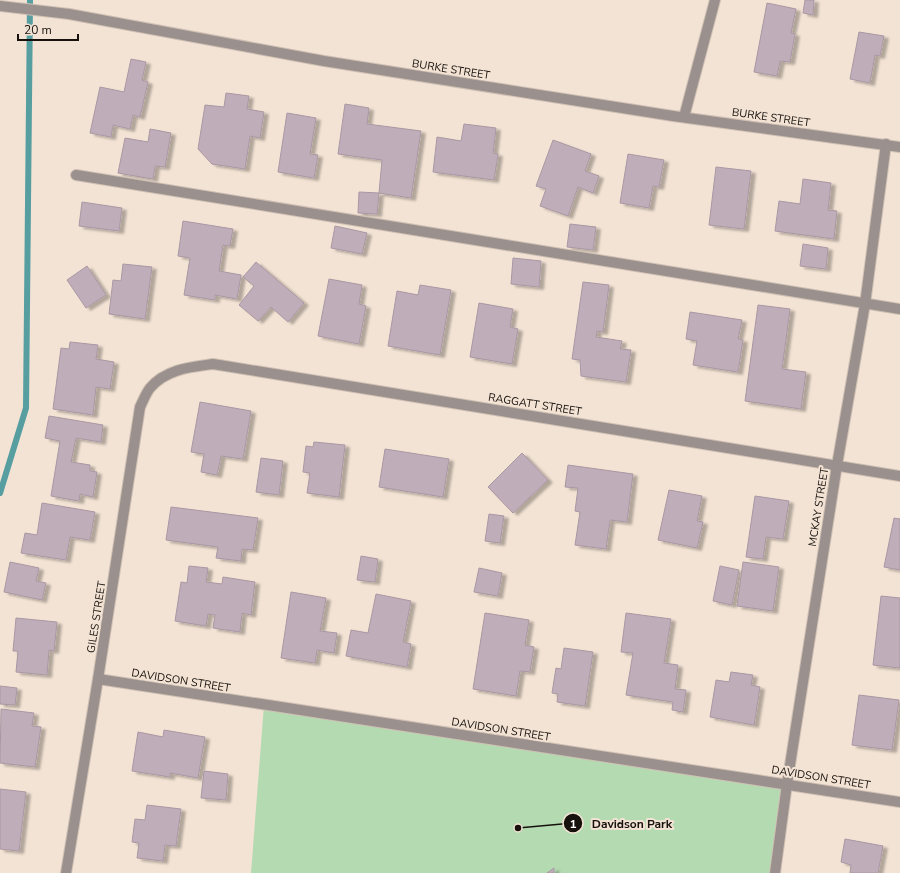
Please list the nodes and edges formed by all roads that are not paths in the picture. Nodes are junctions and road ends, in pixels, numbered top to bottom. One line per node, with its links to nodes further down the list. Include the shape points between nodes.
1 (715, 0): 3 (street)
2 (2, 6): 3 (street, BURKE STREET, via 69,14 324,61)
3 (684, 117): 4 (street, BURKE STREET)
4 (886, 144): 5 (street, BURKE STREET); 7 (street, MCKAY STREET)
5 (900, 146)
6 (76, 175): 7 (street)
7 (865, 304): 8 (street); 10 (street, MCKAY STREET)
8 (900, 309)
9 (167, 374): 10 (street, RAGGATT STREET, via 186,367 213,364); 12 (street, GILES STREET, via 150,388 140,407)
10 (837, 465): 11 (street, RAGGATT STREET); 13 (street, MCKAY STREET)
11 (900, 476)
12 (98, 679): 13 (street, DAVIDSON STREET); 15 (street, GILES STREET)
13 (787, 784): 14 (street, DAVIDSON STREET); 16 (street, MCKAY STREET)
14 (900, 802)
15 (66, 873)
16 (775, 873)

